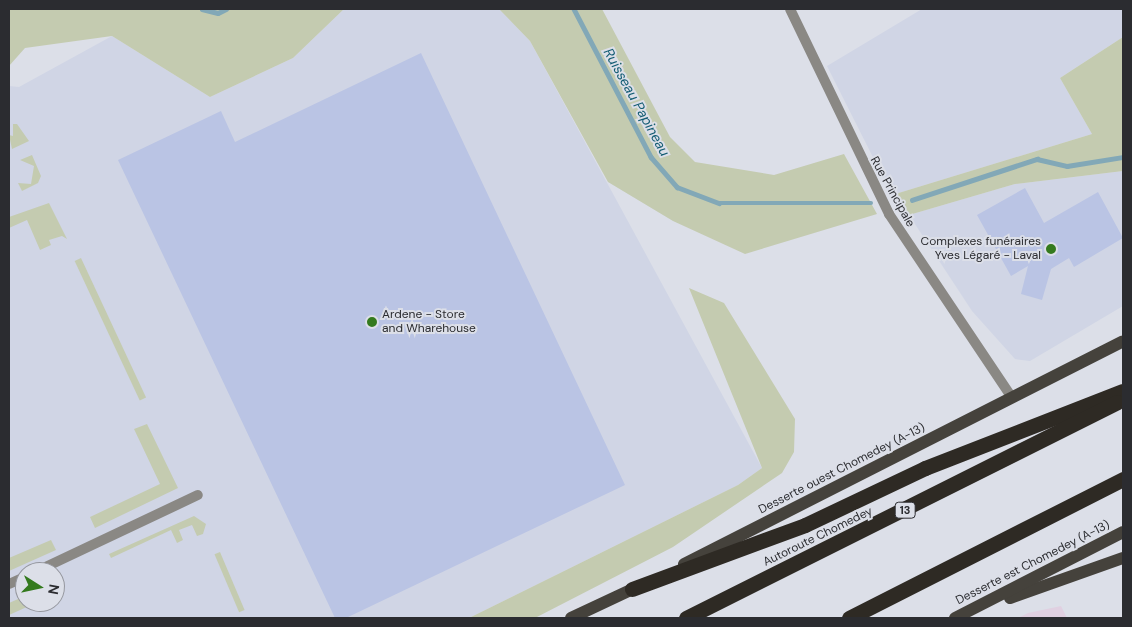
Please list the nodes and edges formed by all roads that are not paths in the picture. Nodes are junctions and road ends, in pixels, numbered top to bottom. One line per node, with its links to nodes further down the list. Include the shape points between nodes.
1 (790, 9): 4 (street, Rue Principale, via 888,214)
2 (1123, 341): 4 (main road, Desserte ouest Chomedey (A-13))
3 (1123, 391): 11 (highway, via 925,468 805,525)
4 (1012, 398): 11 (main road, Desserte ouest Chomedey (A-13))
5 (1123, 399): 14 (highway, Autoroute Chomedey / 13)
6 (1123, 479): 15 (highway)
7 (198, 495): 10 (street)
8 (1123, 532): 12 (main road, Desserte est Chomedey (A-13))
9 (1123, 558): 12 (main road)
10 (56, 562)
11 (632, 589): 13 (main road, Desserte ouest Chomedey (A-13))
12 (959, 616)
13 (571, 618)
14 (686, 618)
15 (849, 618)

